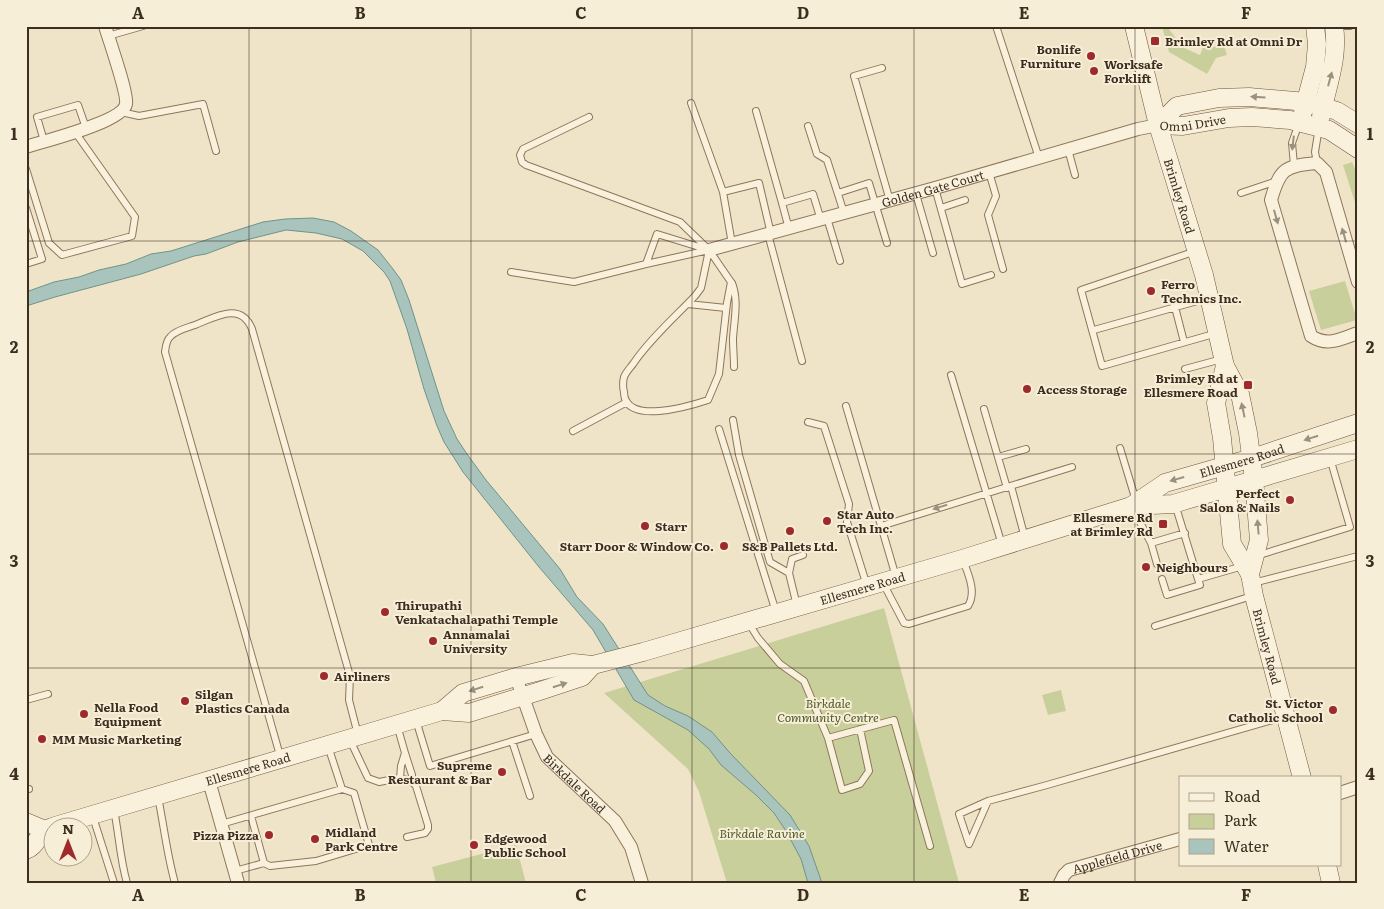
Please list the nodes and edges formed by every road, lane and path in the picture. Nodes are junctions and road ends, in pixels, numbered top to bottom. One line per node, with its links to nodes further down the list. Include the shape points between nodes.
1 (143, 26): 8 (lane)
2 (996, 26): 25 (lane)
3 (1134, 26): 16 (main road, Brimley Road)
4 (1315, 26): 11 (main road)
5 (1334, 26): 11 (main road, one-way to 5, via 1334,62)
6 (1345, 26): 7 (lane)
7 (1350, 26)
8 (107, 31): 13 (street, via 126,104)
9 (882, 68): 38 (lane, via 854,76)
10 (691, 103): 33 (lane)
11 (1315, 104): 15 (main road, Omni Drive, via 1336,111); 16 (main road, Omni Drive, one-way to 16, via 1249,97 1218,98 1177,106); 17 (main road)
12 (756, 111): 39 (lane)
13 (121, 112): 19 (street); 24 (lane, via 139,116 203,104)
14 (589, 117): 49 (lane, via 523,149 520,155 522,162 680,222)
15 (1358, 124)
16 (1158, 125): 17 (main road, Omni Drive, via 1183,126 1244,117 1290,120); 22 (street, Golden Gate Court); 50 (main road, Brimley Road)
17 (1310, 125): 23 (main road, Omni Drive, via 1329,130); 26 (lane); 27 (lane, one-way to 27, via 1294,133)
18 (808, 126): 35 (lane, via 817,154 827,160)
19 (80, 130): 20 (street); 20 (lane, via 78,105 38,117); 28 (lane, via 135,217 132,236 62,255 48,244)
20 (44, 142): 21 (street)
21 (26, 147)
22 (1068, 149): 25 (street, Golden Gate Court); 30 (lane)
23 (1358, 149)
24 (216, 151)
25 (1039, 158): 29 (street, Golden Gate Court)
26 (1316, 163): 27 (street); 59 (street, one-way to 26, via 1326,172)
27 (1294, 165): 31 (street)
28 (26, 169)
29 (989, 172): 32 (street, Golden Gate Court); 55 (lane, via 996,196 988,215)
30 (1075, 175)
31 (1277, 181): 34 (lane); 66 (street, one-way to 66, via 1271,200 1311,336 1320,342 1330,342)
32 (935, 188): 36 (street, Golden Gate Court); 42 (lane)
33 (723, 192): 46 (lane, via 758,183); 48 (lane)
34 (1241, 192)
35 (838, 193): 40 (lane, via 869,184); 43 (lane)
36 (916, 194): 38 (street, Golden Gate Court); 51 (lane)
37 (965, 200): 42 (lane)
38 (890, 201): 40 (street, Golden Gate Court)
39 (782, 203): 44 (lane, via 813,194); 45 (lane)
40 (876, 205): 43 (street, Golden Gate Court); 47 (lane)
41 (26, 208): 53 (lane, via 42,259)
42 (941, 208): 57 (lane, via 962,284)
43 (844, 213): 44 (street, Golden Gate Court)
44 (824, 219): 45 (street, Golden Gate Court); 52 (lane)
45 (789, 228): 46 (street, Golden Gate Court)
46 (770, 234): 48 (street, Golden Gate Court); 68 (lane)
47 (887, 242)
48 (732, 244): 49 (street, Golden Gate Court)
49 (709, 250): 54 (lane); 54 (lane, via 657,234); 58 (lane); 61 (lane, via 701,288)
50 (1197, 250): 60 (main road, Brimley Road); 64 (lane, via 1081,290)
51 (934, 253)
52 (840, 261)
53 (26, 264)
54 (646, 264): 56 (lane, via 574,282)
55 (1003, 269)
56 (511, 272)
57 (991, 275)
58 (731, 282): 63 (lane); 70 (lane, via 736,305)
59 (1358, 282)
60 (1210, 298): 62 (lane); 65 (main road, Brimley Road)
61 (688, 304): 63 (lane); 73 (lane, via 640,354 624,377)
62 (1175, 307): 64 (lane); 67 (lane)
63 (726, 308): 73 (lane, via 719,374 708,400 685,408 645,411 634,409)
64 (1094, 330): 67 (lane, via 1102,366)
65 (1218, 332): 67 (lane); 69 (main road, Brimley Road)
66 (1358, 333)
67 (1184, 342)
68 (802, 361)
69 (1225, 362): 71 (lane); 86 (main road, Brimley Road, one-way to 69, via 1240,394); 87 (main road, Brimley Road, via 1216,402)
70 (734, 367)
71 (1185, 369)
72 (951, 375): 92 (lane)
73 (627, 402): 80 (lane)
74 (846, 406): 95 (lane)
75 (984, 409): 84 (lane)
76 (733, 420): 104 (lane, via 739,455 770,562)
77 (808, 422): 108 (lane, via 824,426 850,504 847,522)
78 (1358, 423): 86 (main road, Ellesmere Road, one-way to 86)
79 (719, 429): 110 (lane)
80 (574, 431)
81 (1120, 448): 93 (lane)
82 (1026, 449): 84 (lane)
83 (1358, 449): 85 (main road, Ellesmere Road)
84 (998, 457): 90 (lane)
85 (1329, 457): 89 (main road, Ellesmere Road); 105 (lane, via 1350,528)
86 (1252, 458): 87 (main road, Ellesmere Road); 89 (main road, Brimley Road)
87 (1224, 466): 91 (main road, Brimley Road); 93 (main road, Ellesmere Road, one-way to 93, via 1165,483)
88 (1072, 467): 90 (lane)
89 (1254, 479): 91 (main road, Ellesmere Road); 105 (main road, Brimley Road, one-way to 89, via 1259,540)
90 (1009, 487): 92 (lane); 97 (lane)
91 (1225, 488): 94 (main road, Ellesmere Road); 105 (main road, Brimley Road, via 1232,544)
92 (987, 493): 95 (lane, one-way to 95); 99 (lane)
93 (1134, 504): 94 (main road, Ellesmere Road); 97 (main road, Ellesmere Road); 98 (lane)
94 (1175, 504): 96 (lane)
95 (880, 526): 108 (lane)
96 (1185, 533): 98 (lane); 107 (lane, via 1189,563)
97 (1026, 539): 99 (main road, Ellesmere Road)
98 (1151, 543): 103 (lane)
99 (1003, 546): 102 (main road, Ellesmere Road)
100 (803, 554): 104 (lane, via 792,559)
101 (1358, 556): 105 (lane)
102 (962, 559): 108 (main road, Ellesmere Road); 108 (lane, via 971,583 972,600 968,606 909,624 904,623)
103 (1157, 564)
104 (789, 574): 109 (lane)
105 (1251, 575): 107 (lane); 112 (lane); 119 (main road, Brimley Road)
106 (1162, 579): 107 (lane, via 1166,595 1200,585)
107 (1198, 579)
108 (882, 582): 109 (main road, Ellesmere Road)
109 (797, 607): 110 (main road, Ellesmere Road)
110 (776, 613): 111 (main road, Ellesmere Road)
111 (747, 621): 113 (main road, Ellesmere Road); 125 (lane, via 780,664 804,681)
112 (1155, 626)
113 (593, 664): 114 (main road, Ellesmere Road, via 574,663); 116 (main road, Ellesmere Road, one-way to 113, via 582,677)
114 (516, 677): 116 (street, Birkdale Road); 118 (main road, Ellesmere Road, one-way to 118, via 463,693)
115 (48, 694): 117 (lane)
116 (522, 696): 118 (main road, Ellesmere Road, via 468,713); 123 (street, Birkdale Road)
117 (26, 700)
118 (442, 711): 120 (main road, Ellesmere Road)
119 (1285, 716): 131 (main road, Brimley Road); 139 (lane)
120 (415, 719): 121 (main road, Ellesmere Road); 126 (lane, via 430,766)
121 (397, 724): 124 (main road, Ellesmere Road); 128 (lane)
122 (860, 729): 125 (lane); 125 (lane, via 869,771 860,784 842,790); 150 (lane, via 894,720)
123 (536, 734): 126 (lane); 158 (street, Birkdale Road, via 547,756 616,822 630,847)
124 (354, 737): 127 (main road, Ellesmere Road); 129 (lane, via 349,700 350,676 250,323 235,313 220,314 175,333 168,339 166,352); 132 (lane, via 368,778 379,782)
125 (828, 738)
126 (512, 741): 138 (lane)
127 (328, 745): 129 (main road, Ellesmere Road); 135 (lane)
128 (405, 753): 130 (lane); 132 (lane)
129 (281, 759): 133 (main road, Ellesmere Road)
130 (412, 774)
131 (1301, 776)
132 (400, 778): 148 (lane, via 416,786 428,825 425,833)
133 (209, 781): 137 (main road, Ellesmere Road); 145 (street)
134 (1358, 788): 136 (street)
135 (342, 789): 143 (lane); 152 (lane, via 354,793 370,845 316,861 270,866)
136 (1342, 792)
137 (157, 796): 140 (main road, Ellesmere Road); 157 (lane)
138 (530, 796)
139 (988, 801): 139 (lane, via 959,814 969,844 985,809)
140 (114, 809): 141 (main road, Ellesmere Road); 156 (lane)
141 (93, 815): 142 (main road, Ellesmere Road); 155 (lane)
142 (90, 816)
143 (250, 816): 145 (lane); 152 (lane)
144 (26, 822): 146 (main road)
145 (221, 824): 154 (street)
146 (42, 826)
147 (42, 837): 151 (main road)
148 (407, 837)
149 (1179, 839): 159 (street, Applefield Drive, via 1069,870)
150 (930, 846)
151 (26, 850)
152 (264, 863): 154 (lane)
153 (1327, 866): 160 (main road)
154 (237, 877)
155 (114, 883)
156 (127, 883)
157 (175, 883)
158 (642, 883)
159 (1060, 883)
160 (1332, 883)

